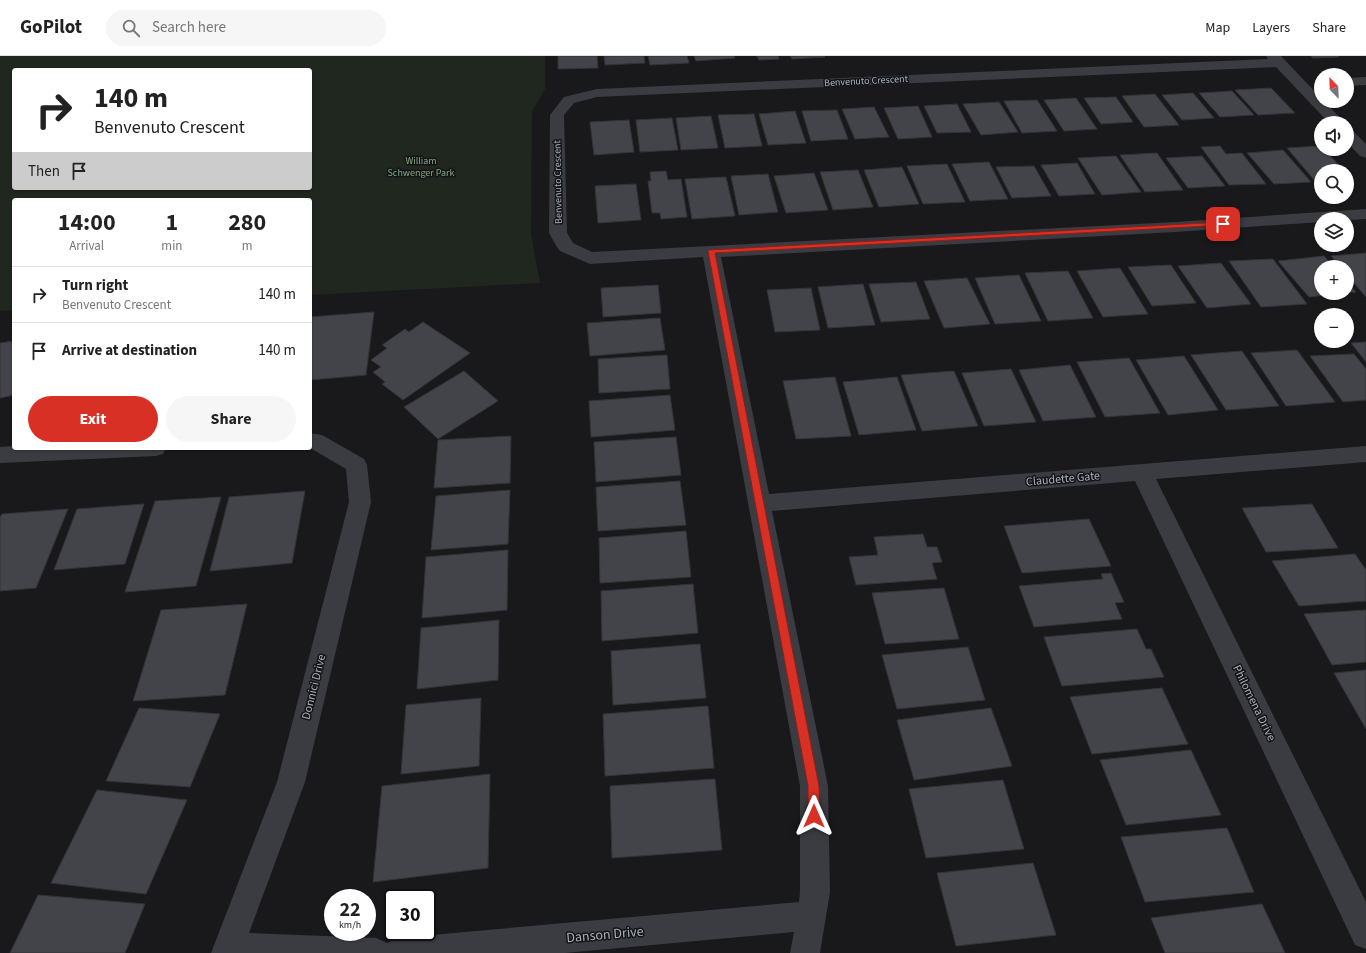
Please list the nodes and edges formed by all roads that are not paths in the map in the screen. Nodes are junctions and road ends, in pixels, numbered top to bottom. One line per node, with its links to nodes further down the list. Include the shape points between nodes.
1 (1276, 59): 5 (street); 10 (street, Benvenuto Crescent, via 597,93 569,100 557,115 558,233 566,247 590,258)
2 (1366, 81): 3 (street)
3 (1354, 82)
4 (1314, 84): 5 (street)
5 (1301, 85): 6 (street)
6 (1330, 116)
7 (1354, 140): 8 (street)
8 (1366, 153)
9 (1366, 214): 10 (street, Benvenuto Crescent, via 1175,227)
10 (711, 251): 16 (street)
11 (312, 441): 19 (street, Donnici Drive, via 356,465 360,502 291,782)
12 (111, 450): 14 (street)
13 (1366, 454): 15 (street, Claudette Gate)
14 (0, 455)
15 (1142, 473): 16 (street, Claudette Gate); 18 (street, Philomena Drive)
16 (760, 503): 17 (street, via 814,786 815,892)
17 (812, 916): 21 (street, Danson Drive); 22 (street)
18 (1366, 934)
19 (227, 950): 20 (street)
20 (376, 953)
21 (398, 953)
22 (805, 953)

